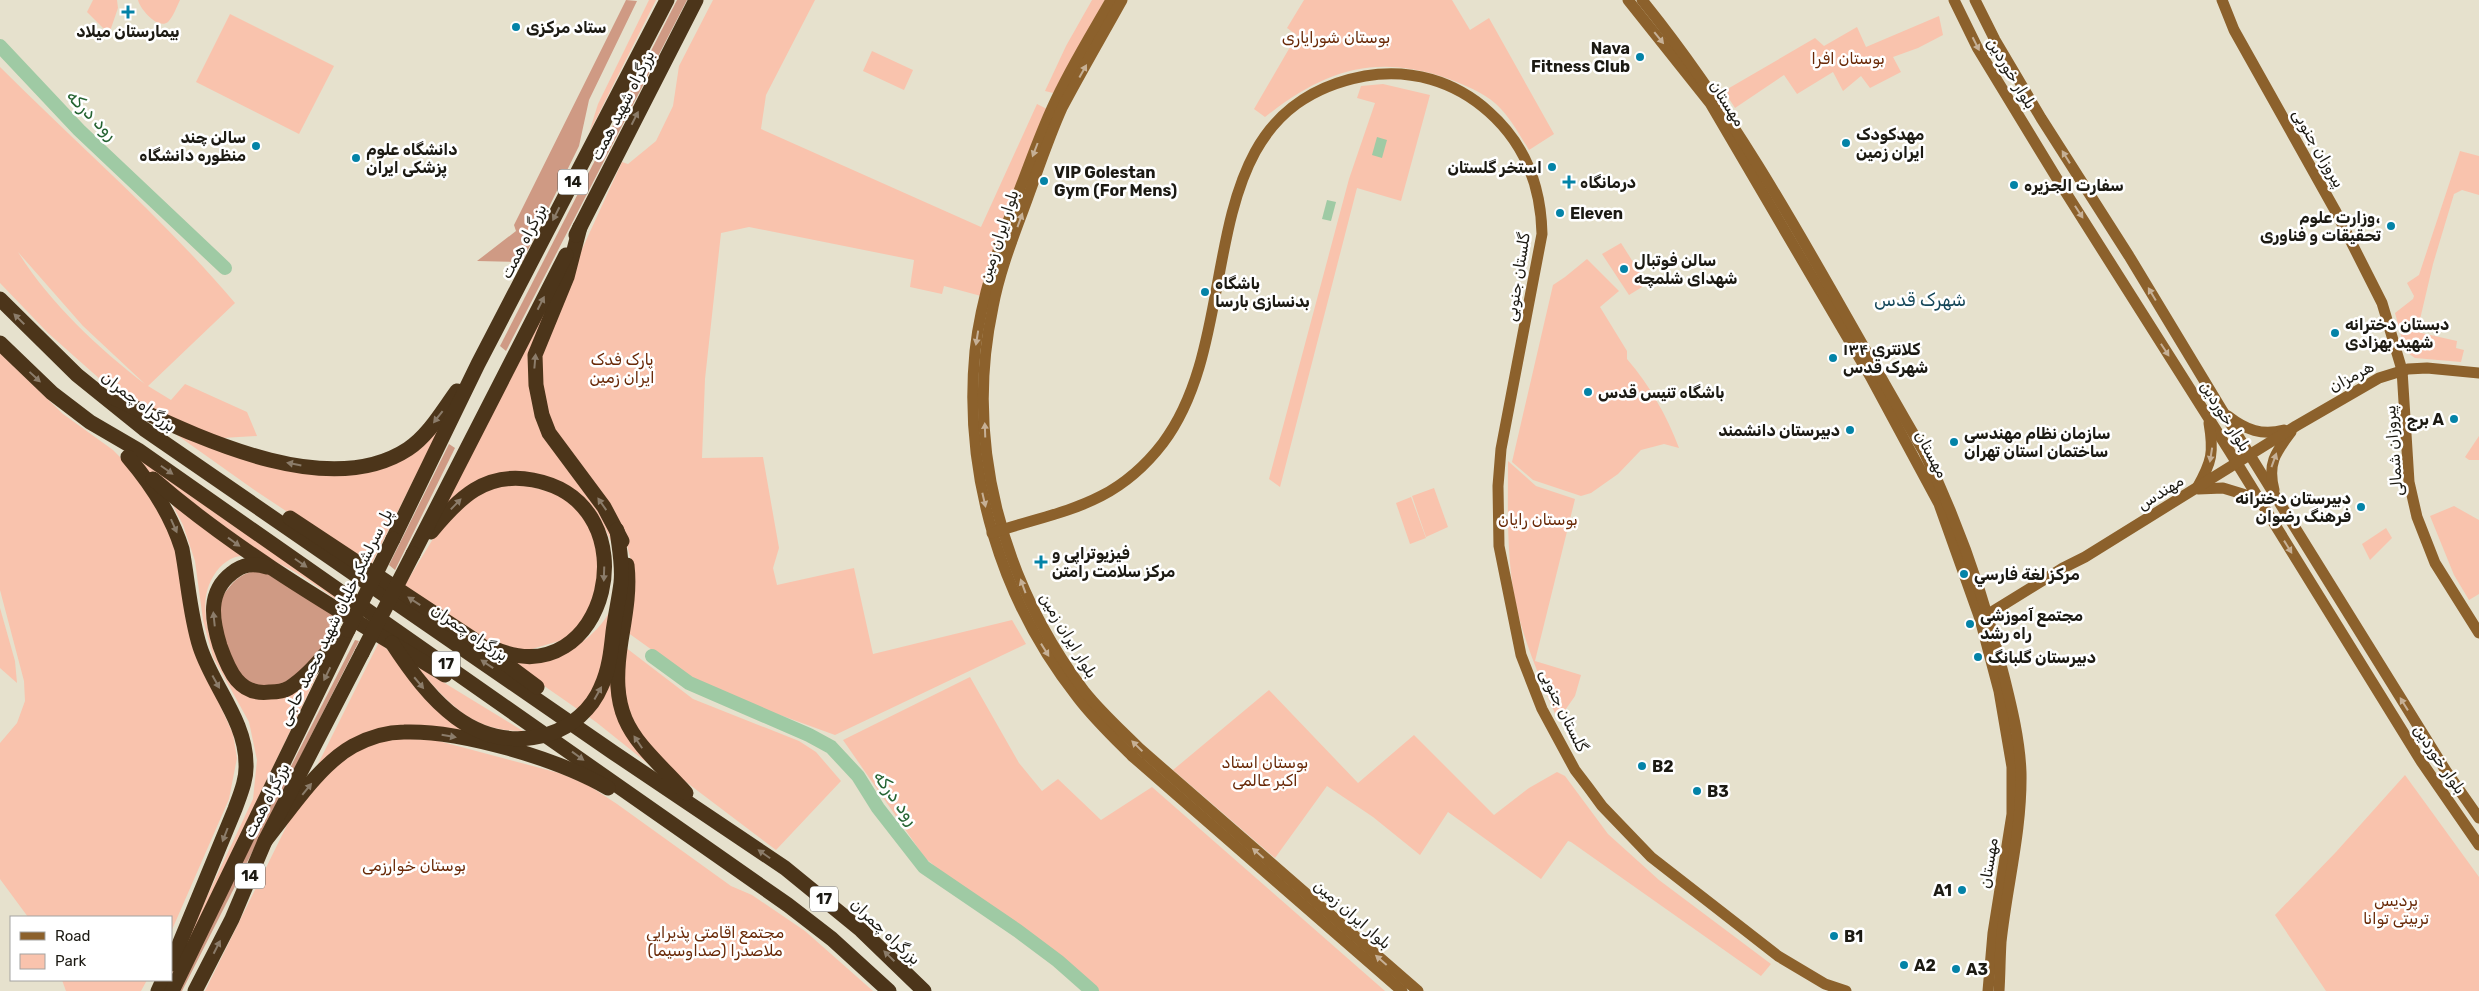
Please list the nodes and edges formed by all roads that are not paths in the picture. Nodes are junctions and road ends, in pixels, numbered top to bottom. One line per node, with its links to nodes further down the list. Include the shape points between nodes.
1 (667, 0): 15 (highway, بزرگراه همت / 14, one-way to 15)
2 (696, 0): 12 (highway, بزرگراه شهید همت / 14, one-way to 2)
3 (1111, 0): 11 (street, بلوار ایران زمین)
4 (1122, 0): 11 (street, بلوار ایران زمین, one-way to 4)
5 (1628, 0): 10 (street, مهستان, one-way to 10)
6 (1642, 0): 10 (street)
7 (1954, 0): 20 (street, بلوار خوردین, one-way to 20, via 1978,49 2045,160)
8 (1975, 0): 19 (street, بلوار خوردین, one-way to 8, via 2004,56)
9 (2222, 0): 16 (street, پیروزان جنوبی, via 2234,30 2374,284)
10 (1678, 53): 33 (street, مهستان, via 1747,155 1951,508)
11 (1058, 107): 30 (street, بلوار ایران زمین, via 997,253 976,351 976,447 982,492)
12 (580, 227): 29 (highway, one-way to 12, via 550,433 542,415 536,385 535,355 567,277); 31 (highway, 14, one-way to 12)
13 (0, 299): 18 (highway, بزرگراه چمران / 17, one-way to 13)
14 (0, 343): 21 (highway, 17, one-way to 21, via 52,393)
15 (478, 364): 18 (highway, one-way to 18, via 420,440 380,463 351,469 310,467 236,449 178,429); 34 (highway, پل سرلشکر خلبان شهید محمد حاجی / 14, bridge)
16 (2402, 370): 17 (street, هرمزان, via 2445,368); 22 (street, هرمزان, via 2379,378); 35 (street, پیروزان شمالی, via 2409,482 2417,517 2435,563)
17 (2479, 373)
18 (90, 386): 36 (highway, one-way to 18); 42 (highway, بزرگراه چمران / 17, one-way to 18, via 332,560 144,429)
19 (2222, 410): 22 (street, via 2252,431 2269,433); 23 (street, بلوار خوردین)
20 (2208, 418): 25 (street, بلوار خوردین); 26 (street, one-way to 26, via 2212,459)
21 (90, 422): 24 (highway); 38 (highway, 17, one-way to 38, via 146,456)
22 (2296, 426): 23 (street, هرمزان); 28 (street, one-way to 22, via 2273,462)
23 (2251, 456): 25 (street, مهندس); 28 (street, بلوار خوردین)
24 (128, 457): 32 (highway, one-way to 32, via 184,506); 47 (highway, one-way to 47, via 156,492 178,534 199,644 234,718 244,745 246,765 235,809)
25 (2237, 464): 26 (street, مهندس); 27 (street, بلوار خوردین)
26 (2196, 489): 27 (street, via 2223,488); 33 (street, مهندس, via 2063,568)
27 (2259, 499): 44 (street, بلوار خوردین, one-way to 44, via 2421,761)
28 (2276, 499): 41 (street, بلوار خوردین, one-way to 28, via 2446,771)
29 (617, 530): 37 (highway, one-way to 29, bridge, via 428,693 470,727 502,738 536,737 557,732 592,704 607,673 621,583); 39 (highway, one-way to 29, via 646,753 623,715 617,674 628,576 624,547)
30 (997, 531): 52 (street, بلوار ایران زمین, one-way to 52, via 1021,609 1058,671 1090,712 1132,756); 53 (street, بلوار ایران زمین, one-way to 30, via 1109,719 1086,692 1042,626); 54 (street, گلستان جنوبی, via 1077,509 1107,493 1137,470 1162,444 1189,398 1205,352 1240,182 1258,144 1289,110 1337,82 1372,75 1413,75 1458,90 1484,107 1514,140 1530,167 1541,208 1542,234 1501,449 1498,486 1499,546 1521,655 1542,709 1588,787 1651,857 1778,956 1809,976)
31 (413, 554): 36 (highway, one-way to 36, via 462,497 494,481 519,478 551,485 574,498 589,513 603,549 604,579 598,607 579,635 562,648 528,656 508,654); 43 (highway, بزرگراه همت / 14, bridge)
32 (272, 569): 34 (highway, one-way to 32, via 288,688 265,693 242,686 230,672 224,658 214,623 213,603 221,585 236,570 252,564); 37 (highway)
33 (1985, 620): 46 (street, مهستان, via 2011,726 2013,797)
34 (348, 630): 45 (highway, پل سرلشکر خلبان شهید محمد حاجی / 14, one-way to 45)
35 (2479, 633)
36 (472, 639): 39 (highway)
37 (392, 643): 38 (highway, via 475,693)
38 (512, 711): 40 (highway, 17, one-way to 40)
39 (695, 803): 42 (highway)
40 (648, 808): 43 (highway, one-way to 40, via 320,773 337,758 366,740 403,732 457,738 541,759 593,779); 50 (highway, 17, via 788,905 832,939)
41 (2479, 818)
42 (715, 820): 51 (highway, بزرگراه چمران / 17, one-way to 42, via 822,897)
43 (265, 840): 49 (highway, بزرگراه همت / 14, one-way to 43, via 232,919)
44 (2479, 845)
45 (242, 846): 48 (highway, بزرگراه همت / 14)
46 (2000, 922): 55 (street, مهستان); 56 (street)
47 (172, 962)
48 (172, 991)
49 (196, 991)
50 (889, 991)
51 (924, 991)
52 (1402, 991)
53 (1418, 991)
54 (1846, 991)
55 (1988, 991)
56 (1999, 991)

